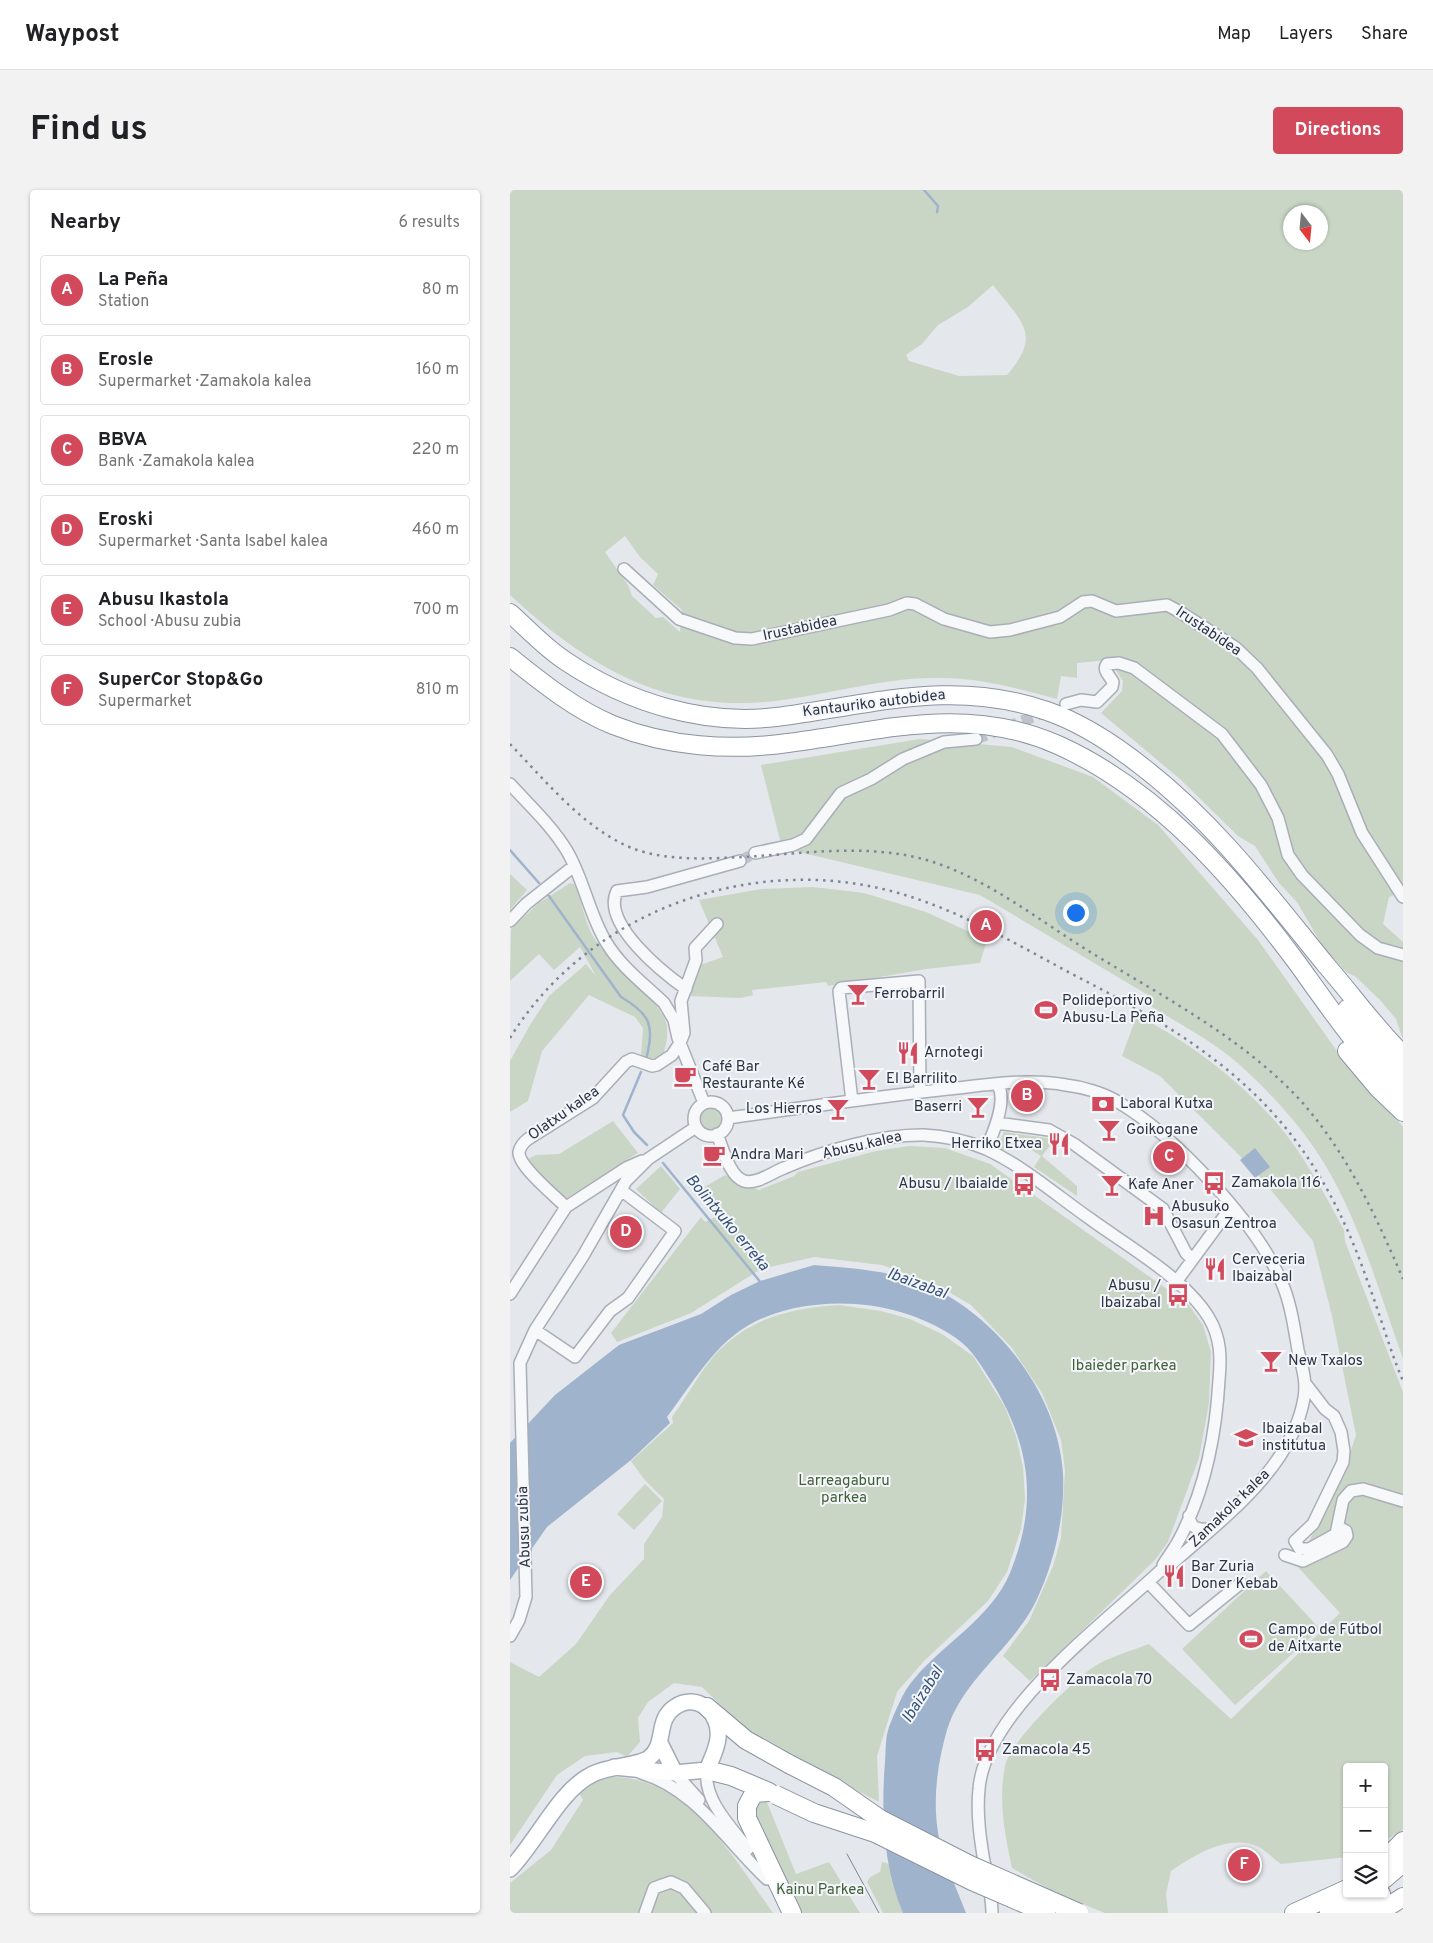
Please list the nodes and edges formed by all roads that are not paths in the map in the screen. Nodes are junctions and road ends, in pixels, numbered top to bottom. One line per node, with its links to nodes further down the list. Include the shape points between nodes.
1 (624, 569): 10 (street, Irustabidea, via 679,619 735,638 752,639 889,610 907,603 944,619 990,632 1060,617 1083,602 1092,601 1116,611 1167,605 1236,648 1277,692 1333,763 1362,832)
2 (510, 613): 13 (highway, Kantauriko autobidea, via 572,666 612,689 670,709 727,718 773,717 909,696 950,693 1006,699 1049,712 1097,736 1164,783 1225,841)
3 (510, 657): 14 (highway, Kantauriko autobidea, via 586,712 613,725 690,744 762,746 896,725 944,723 980,724 1056,744 1118,779 1186,834 1236,886)
4 (1066, 704): 15 (street, via 1081,700 1097,702 1112,687 1106,666 1119,663 1134,668 1204,719 1222,734 1261,785 1278,818 1288,855 1302,875 1367,941 1378,948)
5 (976, 738): 7 (street, via 944,742 903,759 870,780 841,793 806,839)
6 (510, 784): 9 (street, via 550,828)
7 (755, 853)
8 (740, 861): 16 (street, via 647,887 621,889 616,891 612,900 627,935)
9 (574, 866): 11 (street); 17 (street, via 605,940 626,967 664,1003 674,1020)
10 (1403, 897)
11 (510, 921)
12 (717, 924): 16 (street, via 695,948 696,960)
13 (1299, 933): 19 (highway); 21 (highway, via 1318,967 1354,1018)
14 (1279, 942): 24 (highway, via 1364,1054); 27 (highway, via 1291,966 1351,1057)
15 (1403, 955)
16 (686, 989): 17 (street, via 681,1001 684,1033)
17 (680, 1043): 18 (street); 20 (street)
18 (672, 1055): 20 (street); 36 (street, Olatxu kalea, via 652,1066 632,1059 626,1062 593,1098 528,1138 522,1146 519,1154 523,1164)
19 (1403, 1055)
20 (686, 1057): 26 (street)
21 (1403, 1073)
22 (998, 1085): 23 (street, Zamakola kalea); 29 (street, via 1001,1090); 35 (street, Zamakola kalea, via 1043,1082 1068,1085 1116,1100 1196,1166)
23 (920, 1092): 25 (street, Zamakola kalea); 25 (street, via 919,981 841,988)
24 (1403, 1093)
25 (852, 1100): 28 (street, Zamakola kalea)
26 (704, 1103): 28 (street, via 720,1104); 30 (street, via 694,1116)
27 (1403, 1112)
28 (728, 1118): 31 (street, via 725,1128)
29 (997, 1123): 32 (street); 37 (street, via 1049,1130 1068,1140 1163,1209)
30 (696, 1127): 31 (street, via 707,1135); 33 (street)
31 (717, 1134): 32 (street, Abusu kalea, via 733,1172 746,1182 824,1154 906,1136 934,1136)
32 (986, 1149): 38 (street, Abusu kalea, via 1041,1184)
33 (648, 1159): 34 (street); 36 (street, via 626,1168)
34 (621, 1190): 40 (street); 40 (street, via 675,1231 628,1298 610,1311 577,1356 572,1358)
35 (1232, 1206): 37 (street); 42 (street, Zamakola kalea, via 1264,1249 1282,1283 1290,1303)
36 (566, 1207): 39 (street)
37 (1192, 1259): 38 (street)
38 (1176, 1282): 47 (street, Abusu kalea, via 1205,1312 1221,1349 1214,1433)
39 (510, 1294)
40 (535, 1330): 41 (street, Abusu zubia)
41 (515, 1379): 43 (street, Abusu zubia)
42 (1305, 1383): 44 (street); 45 (street, Zamakola kalea)
43 (516, 1393): 56 (street, Abusu zubia, via 526,1596)
44 (1325, 1409): 45 (street); 48 (street, via 1334,1416 1341,1432 1343,1462 1313,1524 1295,1541 1300,1549 1309,1549 1333,1536)
45 (1300, 1412): 49 (street, Zamakola kalea, via 1278,1462)
46 (1403, 1501): 48 (street, via 1363,1489 1351,1490 1343,1500)
47 (1190, 1516): 49 (street, via 1196,1529); 50 (street, Abusu kalea)
48 (1338, 1527): 52 (street, via 1346,1531 1343,1542 1303,1561)
49 (1211, 1529): 51 (street, Zamakola kalea)
50 (1182, 1535): 51 (street, via 1192,1536); 53 (street, Abusu kalea)
51 (1194, 1543): 53 (street, Zamakola kalea)
52 (1285, 1555)
53 (1160, 1571): 54 (street, Zamakola kalea)
54 (1148, 1582): 55 (street, via 1189,1625); 75 (street, Zamakola kalea, via 1038,1686 1010,1718 992,1747 981,1776 979,1797 982,1850)
55 (1241, 1583)
56 (510, 1636)
57 (707, 1707): 58 (main road, via 702,1703 688,1702 671,1710 661,1725); 60 (main road, via 715,1718 719,1736); 62 (highway, via 746,1740)
58 (660, 1743): 59 (main road, via 650,1758); 61 (main road)
59 (621, 1768): 61 (main road); 68 (main road, via 591,1774 576,1786); 71 (street, via 646,1774 699,1808)
60 (707, 1770): 61 (main road); 62 (highway); 63 (street, via 711,1798)
61 (671, 1773): 63 (street)
62 (781, 1783): 64 (highway, bridge); 80 (highway, via 754,1793 747,1806 747,1818)
63 (728, 1822): 71 (street)
64 (877, 1826): 83 (highway, bridge, via 972,1881); 84 (highway, bridge)
65 (1403, 1841): 66 (highway)
66 (1388, 1856)
67 (1403, 1863): 69 (highway)
68 (510, 1869)
69 (1388, 1876)
70 (1403, 1877): 76 (highway)
71 (767, 1879): 79 (street)
72 (1343, 1891): 85 (highway)
73 (1403, 1893): 76 (highway)
74 (1356, 1898): 86 (highway)
75 (992, 1899): 81 (street, Zamakola kalea); 82 (street, Zamakola kalea)
76 (1387, 1900): 87 (highway)
77 (645, 1913): 78 (street, via 654,1888 671,1882 684,1888)
78 (705, 1913)
79 (785, 1913)
80 (792, 1913)
81 (992, 1913)
82 (996, 1913)
83 (1046, 1913)
84 (1079, 1913)
85 (1294, 1913)
86 (1329, 1913)
87 (1351, 1913)

